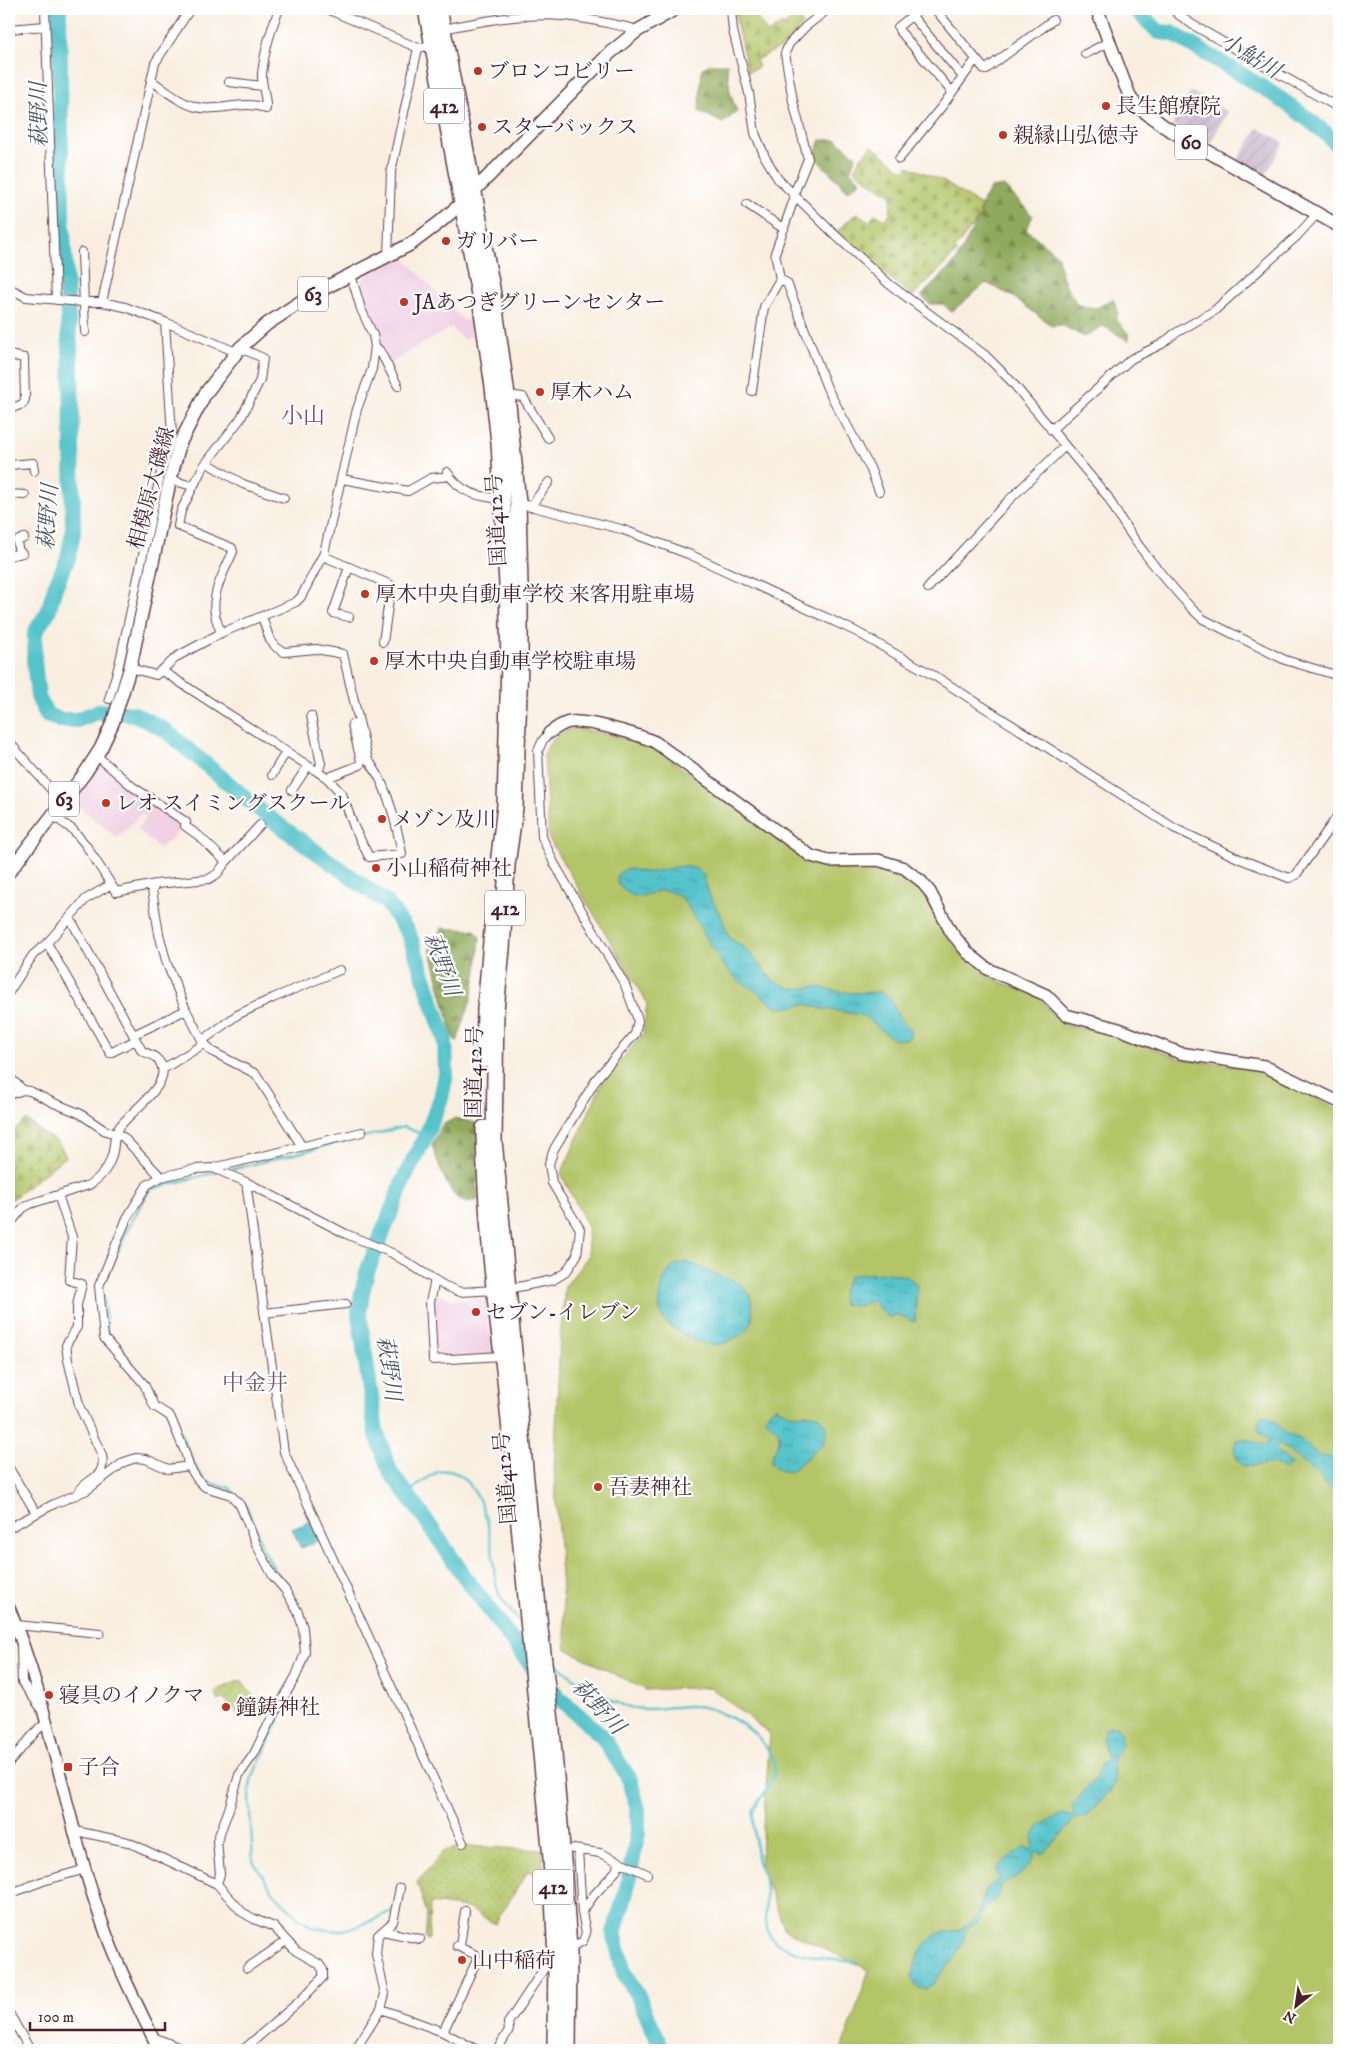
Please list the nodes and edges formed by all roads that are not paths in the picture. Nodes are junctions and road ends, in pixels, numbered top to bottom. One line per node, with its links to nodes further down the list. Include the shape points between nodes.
1 (45, 9): 16 (street)
2 (190, 9): 25 (street, via 155,62)
3 (279, 9): 27 (street, via 272,27)
4 (327, 9): 21 (street)
5 (426, 9): 21 (highway, 国道412号 / 412)
6 (439, 9): 18 (highway, 国道412号 / 412)
7 (675, 9): 19 (main road, 相模原大磯線 / 63)
8 (731, 9): 32 (street, via 755,132 778,179)
9 (828, 9): 32 (street, via 805,27 785,53 808,159)
10 (920, 9): 14 (street)
11 (935, 9): 23 (street)
12 (1097, 9): 20 (main road, 60)
13 (1173, 9): 29 (street, via 1193,25)
14 (912, 16): 24 (street); 28 (street, via 898,27 899,30)
15 (1053, 20): 23 (street, via 986,70)
16 (45, 26): 17 (street); 44 (street)
17 (9, 29)
18 (443, 30): 19 (street, via 482,21 542,15 564,16); 31 (highway, 国道412号 / 412)
19 (637, 31): 31 (main road, 相模原大磯線 / 63, via 610,53)
20 (1109, 42): 22 (street); 35 (main road, 60, via 1132,99 1150,117)
21 (425, 46): 33 (highway, 国道412号 / 412); 39 (street, via 391,172)
22 (1085, 54)
23 (976, 59): 24 (street)
24 (962, 76): 28 (street)
25 (151, 80): 27 (street, via 187,104 203,108 254,104 266,109); 46 (street)
26 (229, 82): 27 (street)
27 (262, 86)
28 (952, 92): 30 (street)
29 (1339, 108)
30 (899, 160)
31 (474, 190): 33 (main road, 相模原大磯線 / 63); 54 (highway, 国道412号 / 412)
32 (795, 196): 37 (street); 56 (street, via 889,284 985,355)
33 (462, 203): 39 (main road, 相模原大磯線 / 63, via 425,234); 70 (highway, 国道412号 / 412)
34 (747, 204): 37 (street)
35 (1317, 214): 36 (main road, 60); 56 (street, via 1214,311 1162,344 1131,359)
36 (1339, 226)
37 (784, 228): 41 (street, via 775,253)
38 (82, 252): 45 (street)
39 (388, 256): 40 (main road, 相模原大磯線 / 63)
40 (351, 275): 49 (street); 50 (main road, 相模原大磯線 / 63, via 286,311)
41 (780, 279): 53 (street, via 764,307); 66 (street, via 787,283 827,388)
42 (11, 290): 43 (street); 44 (street, via 26,297)
43 (9, 300)
44 (58, 300): 45 (street)
45 (83, 302): 46 (street); 48 (street)
46 (102, 302): 47 (street)
47 (165, 322): 50 (street); 62 (street, via 172,435)
48 (85, 332)
49 (374, 346): 52 (street, via 380,351); 63 (street, via 372,369 357,409)
50 (238, 350): 59 (street, via 263,358 261,374 235,428); 62 (main road, 相模原大磯線 / 63, via 196,408)
51 (9, 356): 55 (street, via 24,358 23,404)
52 (398, 386)
53 (752, 391)
54 (508, 395): 57 (street, via 523,397); 70 (highway, 国道412号 / 412)
55 (9, 409)
56 (1051, 430): 58 (street)
57 (548, 438)
58 (1065, 446): 75 (street, via 1007,502); 82 (street, via 1108,497 1141,548 1198,615 1285,660)
59 (206, 463): 65 (street); 69 (street, via 243,484)
60 (9, 465): 61 (street, via 33,463)
61 (34, 471)
62 (165, 478): 65 (street); 80 (main road, 相模原大磯線 / 63); 83 (street)
63 (342, 479): 70 (street, via 408,491 431,478 448,474 459,487 475,496); 73 (street)
64 (549, 482): 70 (street)
65 (192, 486): 78 (street, via 178,526 232,548 233,552 215,598 214,613)
66 (879, 491)
67 (12, 492): 68 (street)
68 (25, 495)
69 (284, 498)
70 (517, 503): 96 (street, via 621,529 691,555 855,631 938,678 1174,828 1289,878 1296,875); 124 (highway, 国道412号 / 412, via 505,805 485,1009 485,1175)
71 (18, 540): 72 (street, via 22,554)
72 (9, 556)
73 (323, 556): 74 (street); 76 (street, via 301,597)
74 (349, 567): 77 (street, via 333,613); 79 (street, via 391,585)
75 (928, 588)
76 (262, 617): 78 (street); 93 (street, via 270,640 284,652 316,649 346,654 368,760 389,803 402,854 369,856 342,794)
77 (349, 617)
78 (221, 633): 81 (street, via 178,656)
79 (383, 642)
80 (130, 668): 81 (street, via 156,675); 89 (main road, 相模原大磯線 / 63, via 114,722)
81 (161, 670): 88 (street)
82 (1339, 676)
83 (109, 699)
84 (311, 716): 91 (street, via 321,764)
85 (352, 724): 93 (street, via 360,765)
86 (549, 733): 114 (street, via 574,722 648,739 811,856 829,861 878,860 898,865 913,874 930,892 950,932 972,957 995,972 1046,995 1066,1015 1119,1029 1180,1053 1264,1066); 124 (street, via 538,751 542,837 625,985 635,1007 638,1026 635,1034 597,1078 554,1149 549,1164 552,1183 580,1229 577,1255 566,1272 553,1280)
87 (9, 742): 95 (street)
88 (286, 752): 90 (street); 92 (street)
89 (96, 756): 95 (main road, 相模原大磯線 / 63); 99 (street, via 133,787 186,822 185,826)
90 (308, 766): 91 (street); 94 (street)
91 (318, 772): 93 (street)
92 (272, 775)
93 (327, 778)
94 (292, 790)
95 (62, 802): 97 (main road, 相模原大磯線 / 63)
96 (1339, 814)
97 (52, 815): 100 (main road, 相模原大磯線 / 63); 102 (street, via 86,844)
98 (260, 825): 99 (street)
99 (226, 862): 101 (street, via 210,879)
100 (9, 872)
101 (156, 884): 102 (street, via 116,892); 107 (street, via 152,890 159,934 167,964)
102 (110, 885): 103 (street, via 86,899)
103 (70, 918): 104 (street); 108 (street)
104 (46, 943): 106 (street, via 33,955); 108 (street, via 92,1029 110,1053)
105 (340, 970): 109 (street, via 238,1015)
106 (9, 992)
107 (186, 1010): 108 (street); 109 (street)
108 (135, 1037): 110 (street, via 142,1051 156,1058)
109 (204, 1042): 110 (street); 117 (street, via 211,1051 256,1074)
110 (163, 1069): 116 (street, via 154,1091)
111 (9, 1077): 112 (street)
112 (23, 1090): 113 (street); 116 (street, via 30,1090 79,1113)
113 (9, 1095)
114 (1339, 1102)
115 (362, 1132): 117 (street)
116 (115, 1134): 119 (street, via 123,1137); 121 (street, via 112,1155 97,1180)
117 (301, 1146): 118 (street)
118 (213, 1168): 119 (street); 120 (street)
119 (161, 1178): 128 (street, via 147,1185 128,1218 99,1286 104,1338 144,1384 154,1406 170,1416)
120 (246, 1182): 123 (street, via 346,1234 392,1252); 126 (street)
121 (58, 1195): 122 (street, via 22,1208); 130 (street, via 72,1237 69,1280 82,1284 77,1326 66,1345 68,1360 80,1408 104,1464 101,1472)
122 (9, 1224)
123 (435, 1280): 124 (street, via 460,1292); 127 (street, via 430,1302 433,1360)
124 (501, 1289): 127 (highway, 国道412号 / 412); 151 (highway, 国道412号 / 412, via 552,1730)
125 (346, 1304): 126 (street)
126 (264, 1313): 139 (street, via 284,1452)
127 (502, 1356): 152 (highway, 国道412号 / 412, via 551,1861)
128 (189, 1466): 130 (street, via 168,1469 136,1458 124,1462 102,1481); 143 (street, via 205,1487 226,1493 240,1505 273,1576 298,1612 305,1653 254,1754 239,1775 217,1841 220,1874)
129 (9, 1468): 131 (street)
130 (77, 1495): 131 (street)
131 (36, 1513): 132 (street)
132 (9, 1528)
133 (9, 1608): 134 (street)
134 (16, 1625): 135 (street); 136 (street)
135 (100, 1633)
136 (46, 1718): 137 (street); 138 (street)
137 (9, 1762)
138 (75, 1831): 141 (street); 143 (street, via 128,1842)
139 (463, 1843)
140 (619, 1862): 142 (street); 147 (street, via 616,1871); 147 (street, via 600,1853 576,1849)
141 (86, 1869): 145 (street); 157 (street, via 116,1960)
142 (647, 1874)
143 (217, 1884): 150 (street, via 242,1912 254,1920 274,1926)
144 (400, 1888): 148 (street, via 392,1922)
145 (9, 1894)
146 (465, 1911): 156 (street, via 458,1946 476,1955 477,1960)
147 (582, 1912): 151 (street, via 586,1933 583,1941)
148 (383, 1931): 149 (street); 154 (street, via 378,1935 376,1954 385,1994)
149 (420, 1939)
150 (286, 1941): 153 (street); 160 (street, via 319,1964 324,1977)
151 (569, 1948): 152 (street); 165 (highway, 国道412号 / 412)
152 (556, 1958): 163 (street, via 547,1964 508,2023 509,2030); 164 (highway, 国道412号 / 412)
153 (247, 1968)
154 (381, 2009): 156 (street); 161 (street)
155 (9, 2013): 158 (street)
156 (443, 2032): 162 (street)
157 (155, 2046): 159 (street)
158 (30, 2050)
159 (185, 2050)
160 (243, 2050)
161 (355, 2050)
162 (477, 2050)
163 (496, 2050)
164 (555, 2050)
165 (568, 2050)

